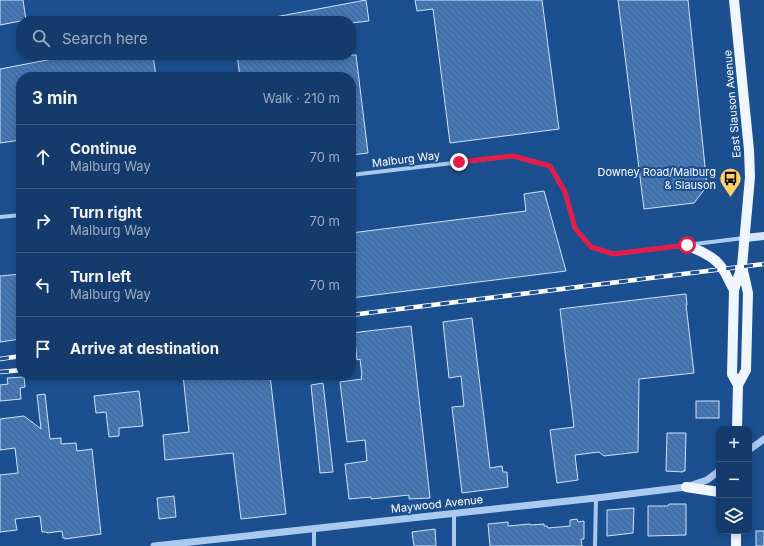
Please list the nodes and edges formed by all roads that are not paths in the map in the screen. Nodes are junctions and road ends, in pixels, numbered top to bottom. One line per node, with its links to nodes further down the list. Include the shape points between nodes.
1 (734, 0): 5 (main road, East Slauson Avenue, via 749,150 750,177)
2 (356, 174): 7 (street, Malburg Way, via 513,156 550,166 565,192 575,228 591,247 613,254)
3 (16, 215): 4 (street)
4 (0, 217)
5 (745, 234): 6 (main road); 7 (street, Malburg Way); 8 (main road, East Slauson Avenue)
6 (764, 236)
7 (687, 245): 9 (main road, via 718,262)
8 (742, 266): 9 (main road); 10 (main road, via 748,295 746,370)
9 (734, 290): 10 (main road, via 732,374)
10 (738, 385): 11 (main road)
11 (737, 426)
12 (764, 439): 13 (street)
13 (752, 448)
14 (716, 473): 15 (street, Maywood Avenue, via 707,480)
15 (686, 487): 16 (main road); 17 (street, Maywood Avenue)
16 (716, 492)
17 (596, 498): 18 (street, Maywood Avenue); 25 (street)
18 (454, 514): 19 (street, Maywood Avenue); 24 (street)
19 (314, 529): 21 (street, Maywood Avenue); 23 (street)
20 (736, 534): 26 (main road)
21 (172, 545): 22 (street, Maywood Avenue)
22 (154, 546)
23 (314, 546)
24 (454, 546)
25 (595, 546)
26 (736, 546)

